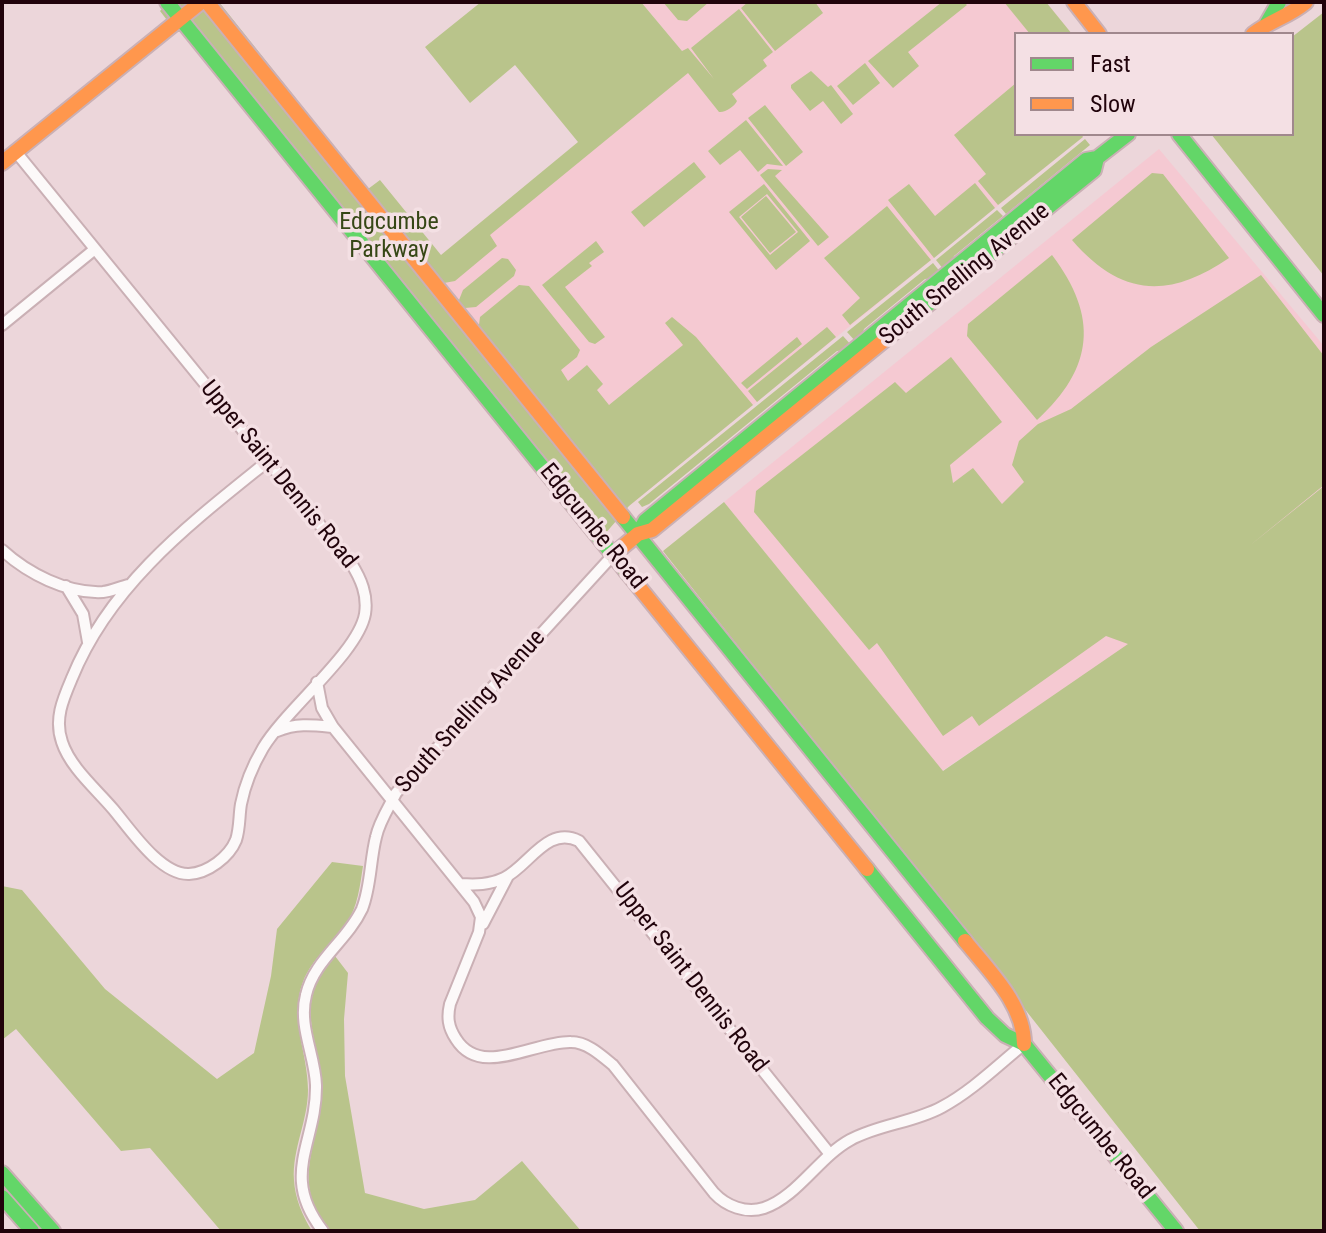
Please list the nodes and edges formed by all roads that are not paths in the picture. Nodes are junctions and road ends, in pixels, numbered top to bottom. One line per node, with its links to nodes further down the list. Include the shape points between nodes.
1 (167, 2): 6 (street, Edgcumbe Road)
2 (204, 2): 6 (street); 20 (street, Edgcumbe Road)
3 (1074, 2): 8 (street)
4 (1279, 2): 7 (street)
5 (1300, 4): 7 (street, via 1290,15)
6 (181, 19): 13 (street); 22 (street, Edgcumbe Road)
7 (1267, 23): 9 (street)
8 (1097, 32)
9 (1256, 32)
10 (1125, 136): 20 (street, South Snelling Avenue, via 1097,158 1086,160 645,521)
11 (1181, 136): 15 (street)
12 (1194, 136): 15 (street)
13 (16, 152): 14 (street); 16 (street, Upper Saint Dennis Road)
14 (2, 163)
15 (1232, 200): 17 (street)
16 (95, 249): 18 (street); 19 (street, Upper Saint Dennis Road)
17 (1324, 315)
18 (2, 325)
19 (268, 461): 23 (street, Upper Saint Dennis Road, via 189,526); 26 (street, Upper Saint Dennis Road, via 351,563 364,589 365,614 356,637)
20 (638, 534): 22 (street, South Snelling Avenue); 33 (street, Edgcumbe Road, via 990,972 1026,1030)
21 (2, 550): 24 (street, via 29,570)
22 (614, 554): 29 (street, South Snelling Avenue); 33 (street, Edgcumbe Road, via 987,1018)
23 (130, 585): 24 (street, via 104,592); 25 (street, Upper Saint Dennis Road)
24 (66, 586): 25 (street, via 83,614)
25 (88, 642): 28 (street, Upper Saint Dennis Road, via 61,704 61,741 71,760 168,868 188,874 200,871 228,851 235,841 247,782)
26 (317, 682): 27 (street); 28 (street, Upper Saint Dennis Road)
27 (333, 727): 28 (street, via 293,725); 29 (street)
28 (272, 734)
29 (392, 801): 31 (street); 39 (street, South Snelling Avenue, via 377,833 364,904 316,970 305,998 316,1089 301,1174 308,1207)
30 (508, 876): 31 (street, Upper Saint Dennis Road, via 491,883); 32 (street); 34 (street, Upper Saint Dennis Road, via 550,840 574,838 585,845)
31 (460, 884): 32 (street, via 481,917)
32 (479, 932): 34 (street, via 448,1014 456,1039 473,1056 494,1058 572,1042 599,1053 714,1193 738,1208 761,1209 780,1200)
33 (1024, 1044): 34 (street, via 943,1107 877,1128); 40 (street, Edgcumbe Road)
34 (829, 1153)
35 (2, 1173): 38 (street)
36 (2, 1197): 37 (street)
37 (32, 1231)
38 (53, 1231)
39 (323, 1231)
40 (1176, 1231)

